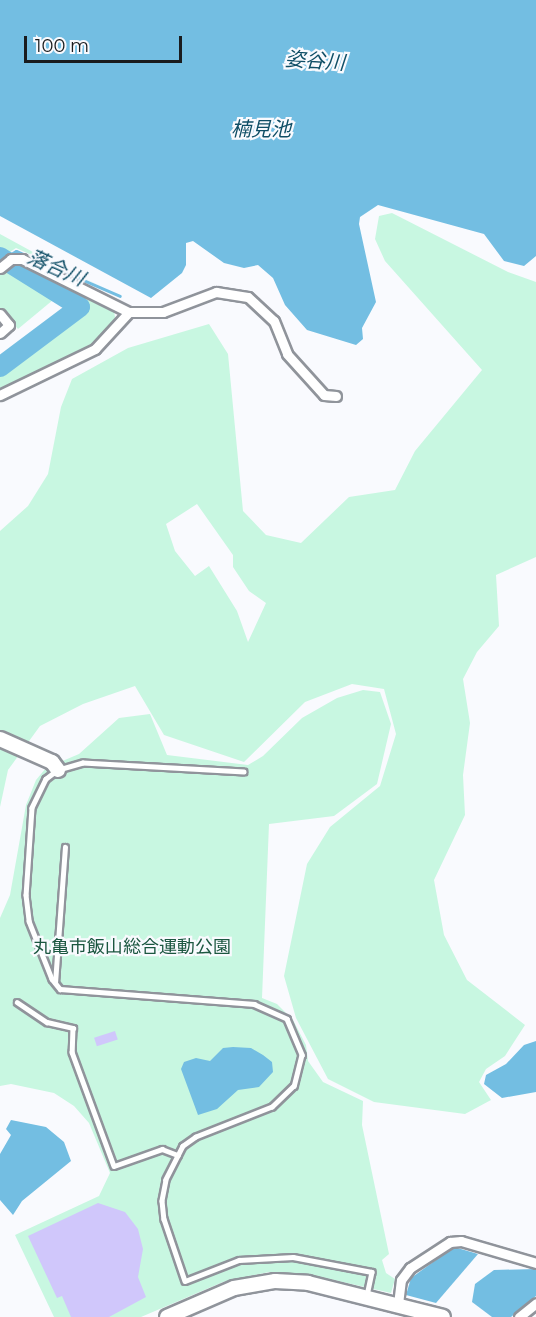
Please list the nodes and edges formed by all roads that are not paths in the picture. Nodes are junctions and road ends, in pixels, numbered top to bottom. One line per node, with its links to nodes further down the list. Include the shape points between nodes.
1 (1, 268): 2 (street, via 10,259 22,259)
2 (129, 312): 5 (street, via 94,349); 6 (street, via 163,312 216,292 248,297 274,321 287,354 324,395)
3 (0, 314): 4 (street, via 9,325)
4 (0, 333)
5 (0, 395)
6 (336, 396)
7 (0, 739): 8 (street, via 52,762)
8 (58, 770): 9 (lane, via 83,763); 11 (lane, via 46,779 32,808 26,895 29,921)
9 (244, 772)
10 (65, 847): 11 (lane)
11 (55, 983): 13 (lane, via 60,989 79,992 255,1004 287,1019 302,1055 301,1071 285,1098 272,1107 196,1137)
12 (17, 1002): 13 (lane, via 47,1022 73,1028 72,1052 114,1166 162,1149)
13 (178, 1155): 15 (lane, via 166,1180 162,1201 185,1281 239,1260 293,1257 372,1272)
14 (536, 1263): 17 (street, via 461,1241 450,1242 410,1268 401,1280)
15 (366, 1297): 17 (street); 18 (street, via 308,1284 261,1282 234,1288)
16 (536, 1303): 20 (street)
17 (398, 1304): 19 (street)
18 (167, 1317)
19 (443, 1317)
20 (519, 1317)

